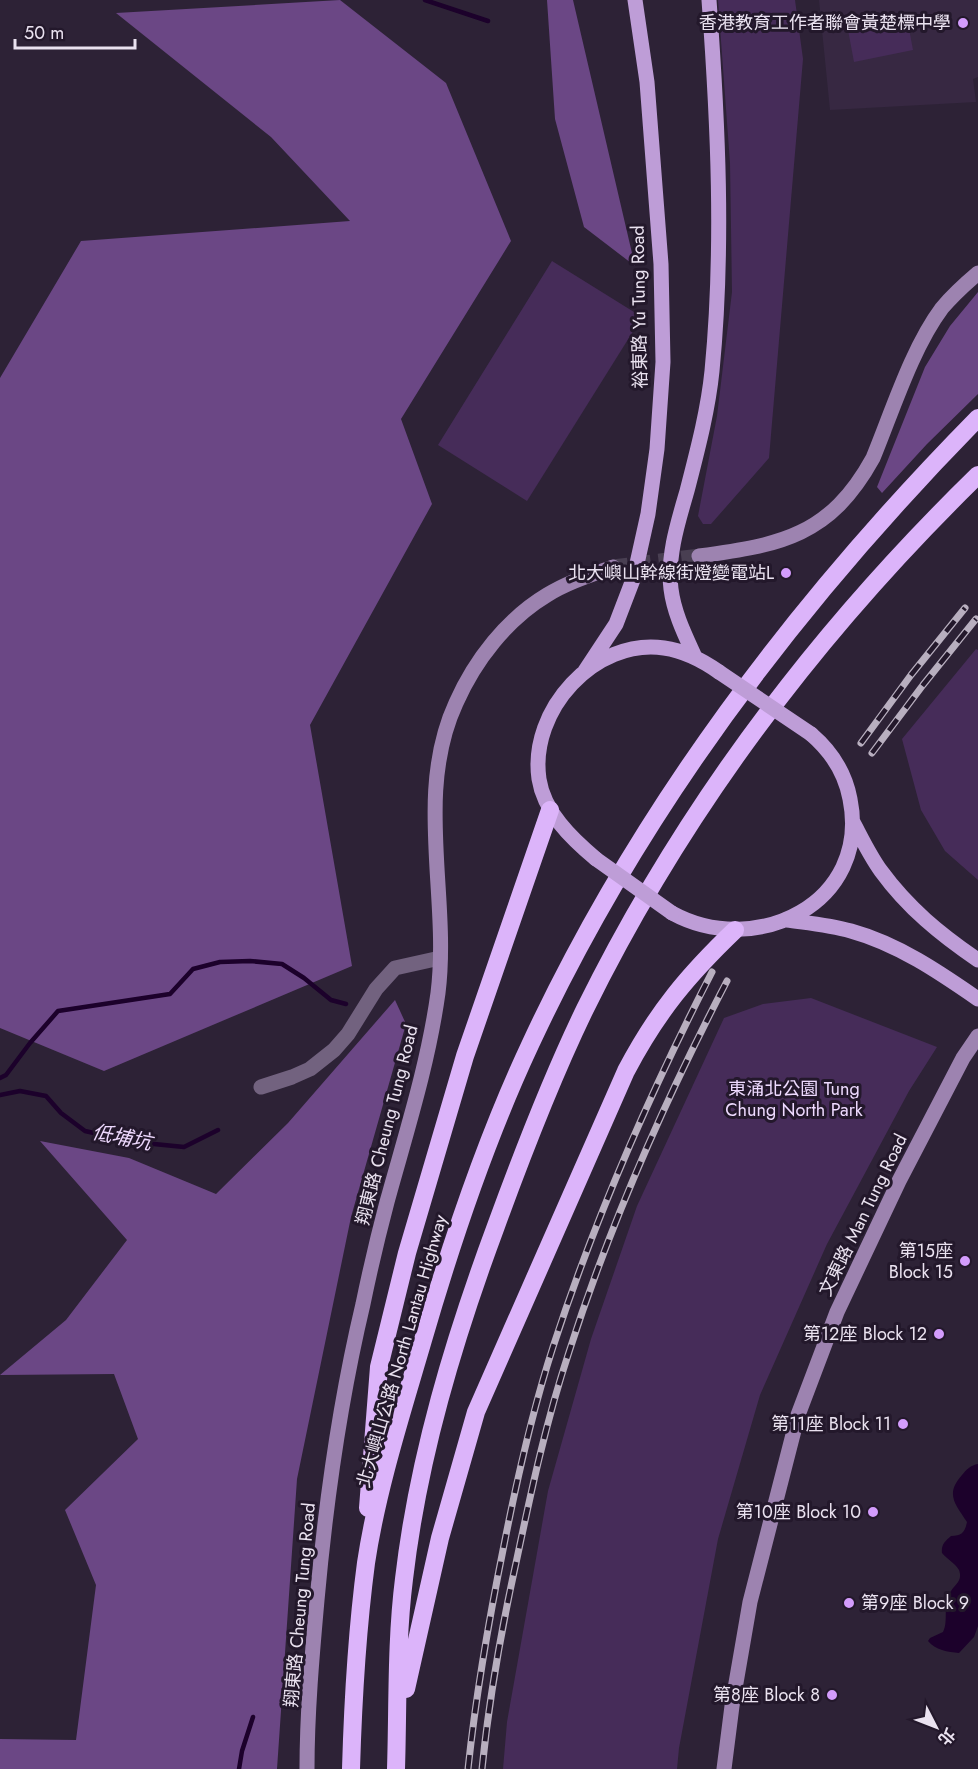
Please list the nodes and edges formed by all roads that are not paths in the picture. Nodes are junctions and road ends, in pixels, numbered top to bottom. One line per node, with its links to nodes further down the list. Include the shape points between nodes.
1 (635, 0): 9 (main road, 裕東路 Yu Tung Road, via 661,264 663,362 657,448 634,577 616,624)
2 (709, 0): 8 (main road, via 720,210 712,373 670,569 674,605)
3 (978, 273): 6 (main road, via 942,309 923,339 864,476 837,508 791,538 751,549)
4 (978, 418): 19 (highway, 北大嶼山公路 North Lantau Highway, via 861,544 777,645 661,807 579,946 533,1037 451,1248 397,1429)
5 (978, 475): 20 (highway, via 861,600 755,730 662,869 580,1020 538,1115 485,1257 430,1437 404,1577)
6 (699, 556)
7 (614, 567): 15 (main road, 翔東路 Cheung Tung Road, via 547,595 515,619 488,649 456,702 445,734 435,807)
8 (695, 657): 9 (main road, via 663,648 629,650); 11 (main road, bridge, via 811,734 830,753 848,791)
9 (585, 671): 10 (main road, via 559,701 542,737 539,778)
10 (550, 810): 13 (main road, bridge, via 578,844 672,913 701,926); 19 (highway, via 465,1056 385,1340 379,1367 366,1527)
11 (853, 822): 12 (main road, via 847,856 836,880 820,899); 14 (main road, via 896,890 925,921)
12 (787, 921): 13 (main road); 16 (main road, via 853,931 899,950)
13 (735, 930): 20 (highway, via 685,981 643,1039 476,1412 440,1538)
14 (972, 956)
15 (440, 958): 18 (street, via 394,968 334,1050 310,1069); 21 (main road, 翔東路 Cheung Tung Road, via 425,1066 383,1218 344,1398 324,1530 313,1648)
16 (978, 999)
17 (978, 1036): 24 (main road, 文東路 Man Tung Road, via 899,1181 837,1312 798,1415 750,1602)
18 (261, 1087)
19 (367, 1560): 22 (highway, 北大嶼山公路 North Lantau Highway, via 353,1700)
20 (397, 1735): 23 (highway)
21 (308, 1769)
22 (351, 1769)
23 (396, 1769)
24 (724, 1769)

